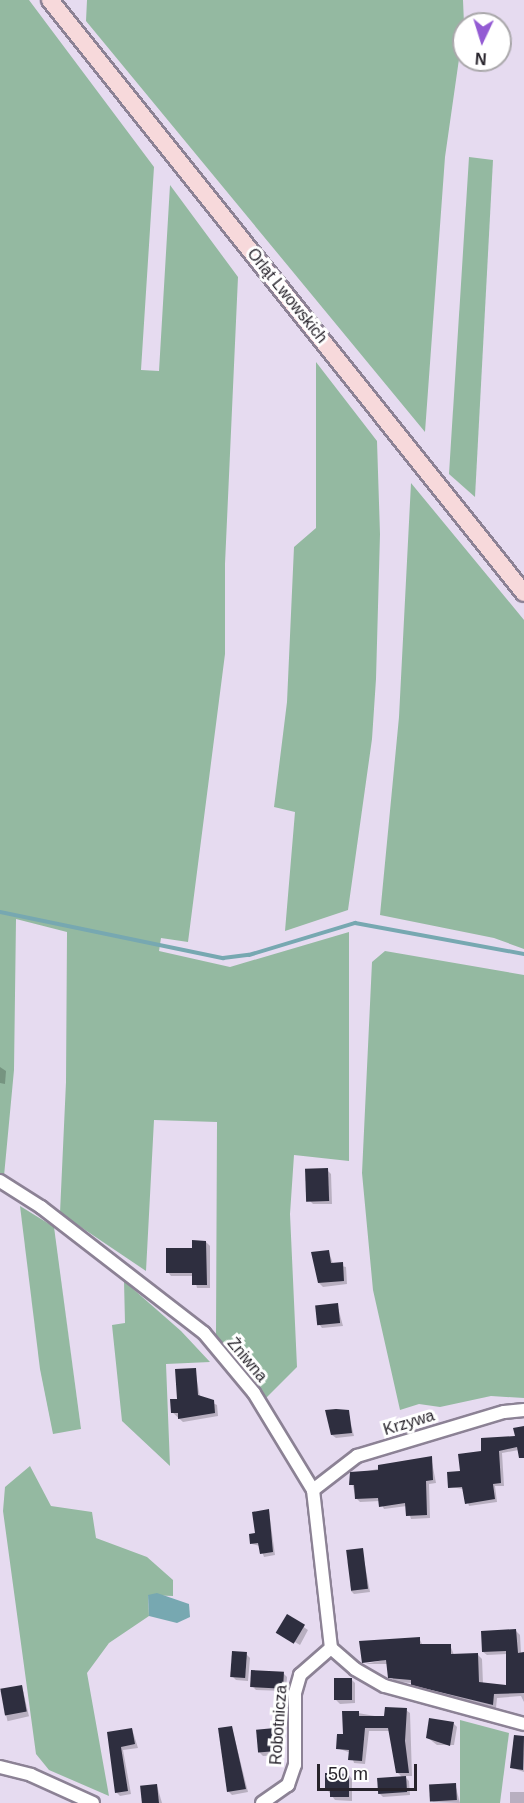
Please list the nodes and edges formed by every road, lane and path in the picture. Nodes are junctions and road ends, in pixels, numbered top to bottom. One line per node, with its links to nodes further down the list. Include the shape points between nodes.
1 (50, 0): 2 (street, Orląt Lwowskich)
2 (524, 593)
3 (0, 1181): 5 (street, Żniwna, via 41,1207 204,1333 254,1393)
4 (524, 1410): 5 (street, Krzywa, via 504,1412 357,1456)
5 (314, 1490): 6 (street, Żniwna)
6 (331, 1648): 7 (street, via 355,1669 385,1686); 10 (street, Robotnicza, via 300,1675 295,1693 295,1765 288,1785)
7 (524, 1724)
8 (0, 1767): 9 (street, via 31,1775)
9 (93, 1803)
10 (262, 1803)

